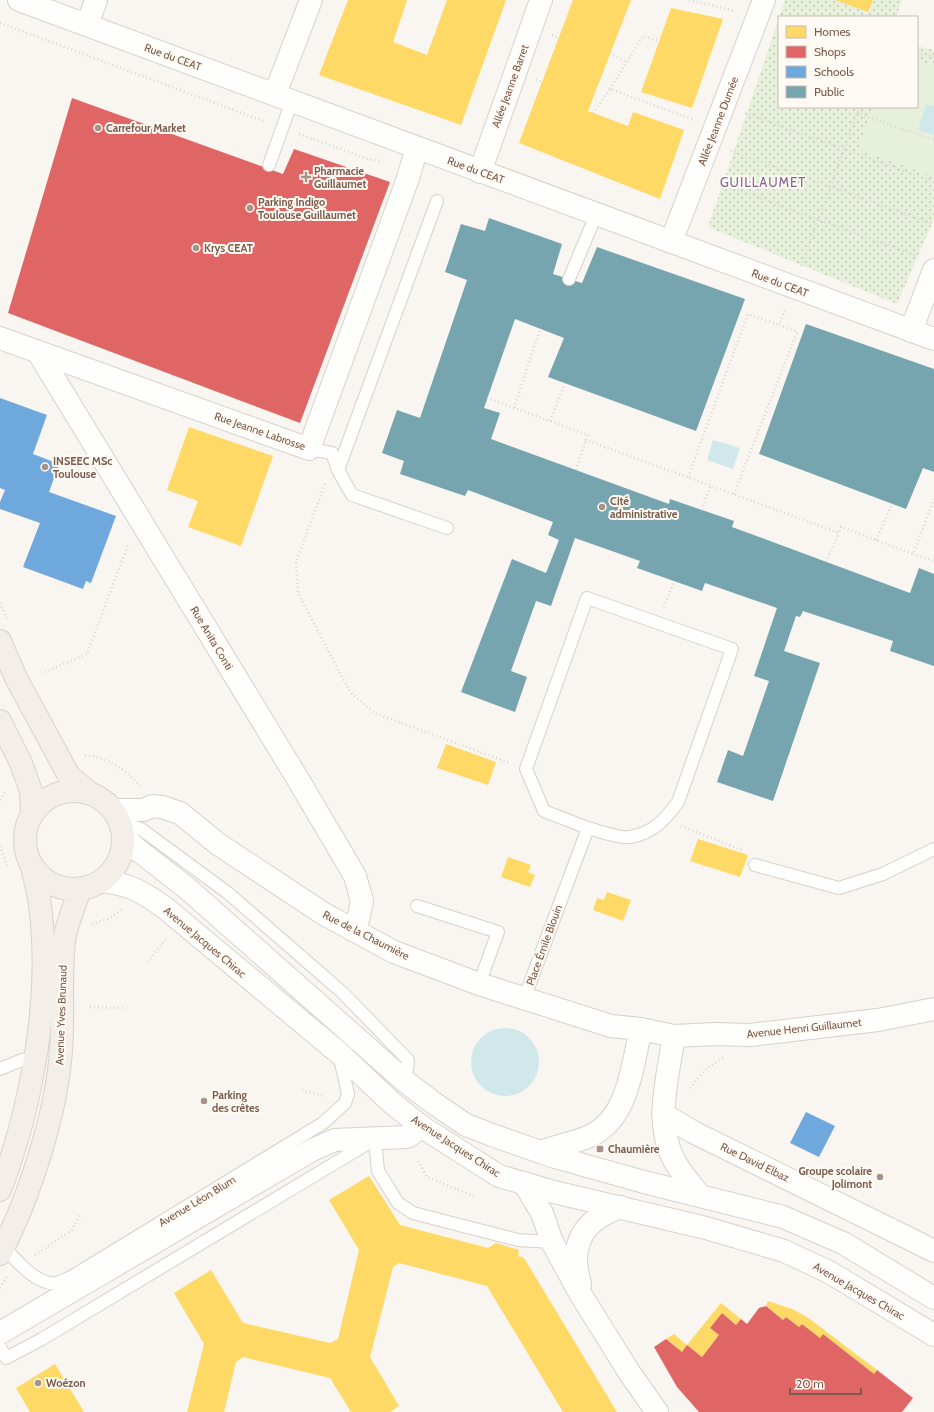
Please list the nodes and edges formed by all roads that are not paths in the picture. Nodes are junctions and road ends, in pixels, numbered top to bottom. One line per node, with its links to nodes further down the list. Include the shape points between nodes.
1 (19, 0): 6 (street, Rue du CEAT)
2 (96, 0): 6 (street)
3 (311, 0): 7 (street)
4 (541, 0): 10 (street, Allée Jeanne Barret)
5 (761, 8): 13 (street, Allée Jeanne Dumée)
6 (87, 25): 7 (street, Rue du CEAT)
7 (283, 98): 8 (street, Rue du CEAT); 9 (lane)
8 (417, 148): 10 (street, Rue du CEAT); 20 (street, Rue Jeanne Labrosse)
9 (269, 165)
10 (480, 172): 12 (street, Rue du CEAT)
11 (437, 201): 21 (lane)
12 (596, 215): 13 (street, Rue du CEAT); 15 (lane)
13 (672, 242): 16 (street, Rue du CEAT)
14 (927, 263): 16 (street)
15 (569, 279)
16 (912, 331): 18 (street, Rue du CEAT)
17 (0, 338): 19 (street, Rue Jeanne Labrosse)
18 (934, 339)
19 (38, 352): 20 (street, Rue Jeanne Labrosse); 35 (street, Rue Anita Conti, via 299,780 354,876 362,901)
20 (309, 449): 21 (lane, via 332,453)
21 (338, 470): 22 (lane, via 352,495)
22 (447, 528)
23 (0, 641): 25 (main road, via 16,678 70,776)
24 (0, 722): 26 (main road, via 25,773 31,791)
25 (91, 794): 26 (main road, via 65,791 52,795); 27 (main road, via 100,798)
26 (32, 813): 31 (main road, via 26,826 24,840)
27 (119, 823): 32 (main road, via 122,849 111,872); 35 (street, Rue de la Chaumière, via 153,806 162,806 180,813 218,844 324,914); 47 (street, via 138,850 194,894 406,1082 466,1125)
28 (588, 828): 28 (lane, via 544,811 526,769 587,598 732,649 678,802 665,820 658,826 629,837); 37 (lane, Place Émile Blouin)
29 (934, 849): 30 (lane, via 883,874 839,888)
30 (755, 865)
31 (32, 868): 33 (main road, via 53,885 66,889); 42 (main road, Avenue Yves Brunaud, via 40,906 43,966)
32 (101, 881): 33 (main road); 41 (street, Avenue Jacques Chirac, via 120,883 140,891 164,908)
33 (80, 889): 53 (main road, Avenue Yves Brunaud, via 64,939 61,1050 56,1090 31,1180)
34 (417, 906): 36 (lane, via 498,932)
35 (353, 930): 36 (street, Rue de la Chaumière, via 394,952)
36 (479, 984): 37 (street, Rue de la Chaumière)
37 (524, 999): 39 (street, Rue de la Chaumière, via 611,1026)
38 (934, 1009): 40 (street, Avenue Henri Guillaumet, via 878,1020 750,1035)
39 (641, 1029): 40 (street, Avenue Henri Guillaumet); 47 (street, via 625,1093 618,1109 606,1124 590,1136)
40 (674, 1036): 44 (street)
41 (339, 1053): 45 (street, Avenue Jacques Chirac); 53 (lane, Avenue Léon Blum, via 348,1094 345,1103 323,1123 71,1277 55,1283 41,1280)
42 (36, 1058): 43 (lane, via 22,1060); 49 (main road, Avenue Yves Brunaud, via 21,1124)
43 (0, 1069)
44 (662, 1114): 50 (street, via 666,1140 674,1160); 54 (street, Rue David Elbaz, via 693,1132)
45 (422, 1127): 46 (street, Avenue Léon Blum, via 407,1137); 48 (street, Avenue Jacques Chirac, via 499,1176)
46 (375, 1139): 52 (lane, via 378,1171 398,1203 413,1213 518,1240); 57 (street, Avenue Léon Blum, via 335,1140 312,1150); 59 (lane, Avenue Léon Blum, via 42,1339)
47 (540, 1152): 50 (street)
48 (524, 1183): 51 (street, Avenue Jacques Chirac); 52 (street, via 542,1213)
49 (0, 1190)
50 (699, 1195): 56 (street, via 783,1217 843,1243)
51 (621, 1207): 55 (street, via 601,1214 586,1228 581,1239 576,1259); 58 (street, Avenue Jacques Chirac, via 784,1251 830,1272)
52 (552, 1242): 55 (street)
53 (2, 1251)
54 (934, 1251)
55 (581, 1295): 60 (street)
56 (934, 1298)
57 (0, 1333)
58 (934, 1335)
59 (3, 1353)
60 (657, 1412)

